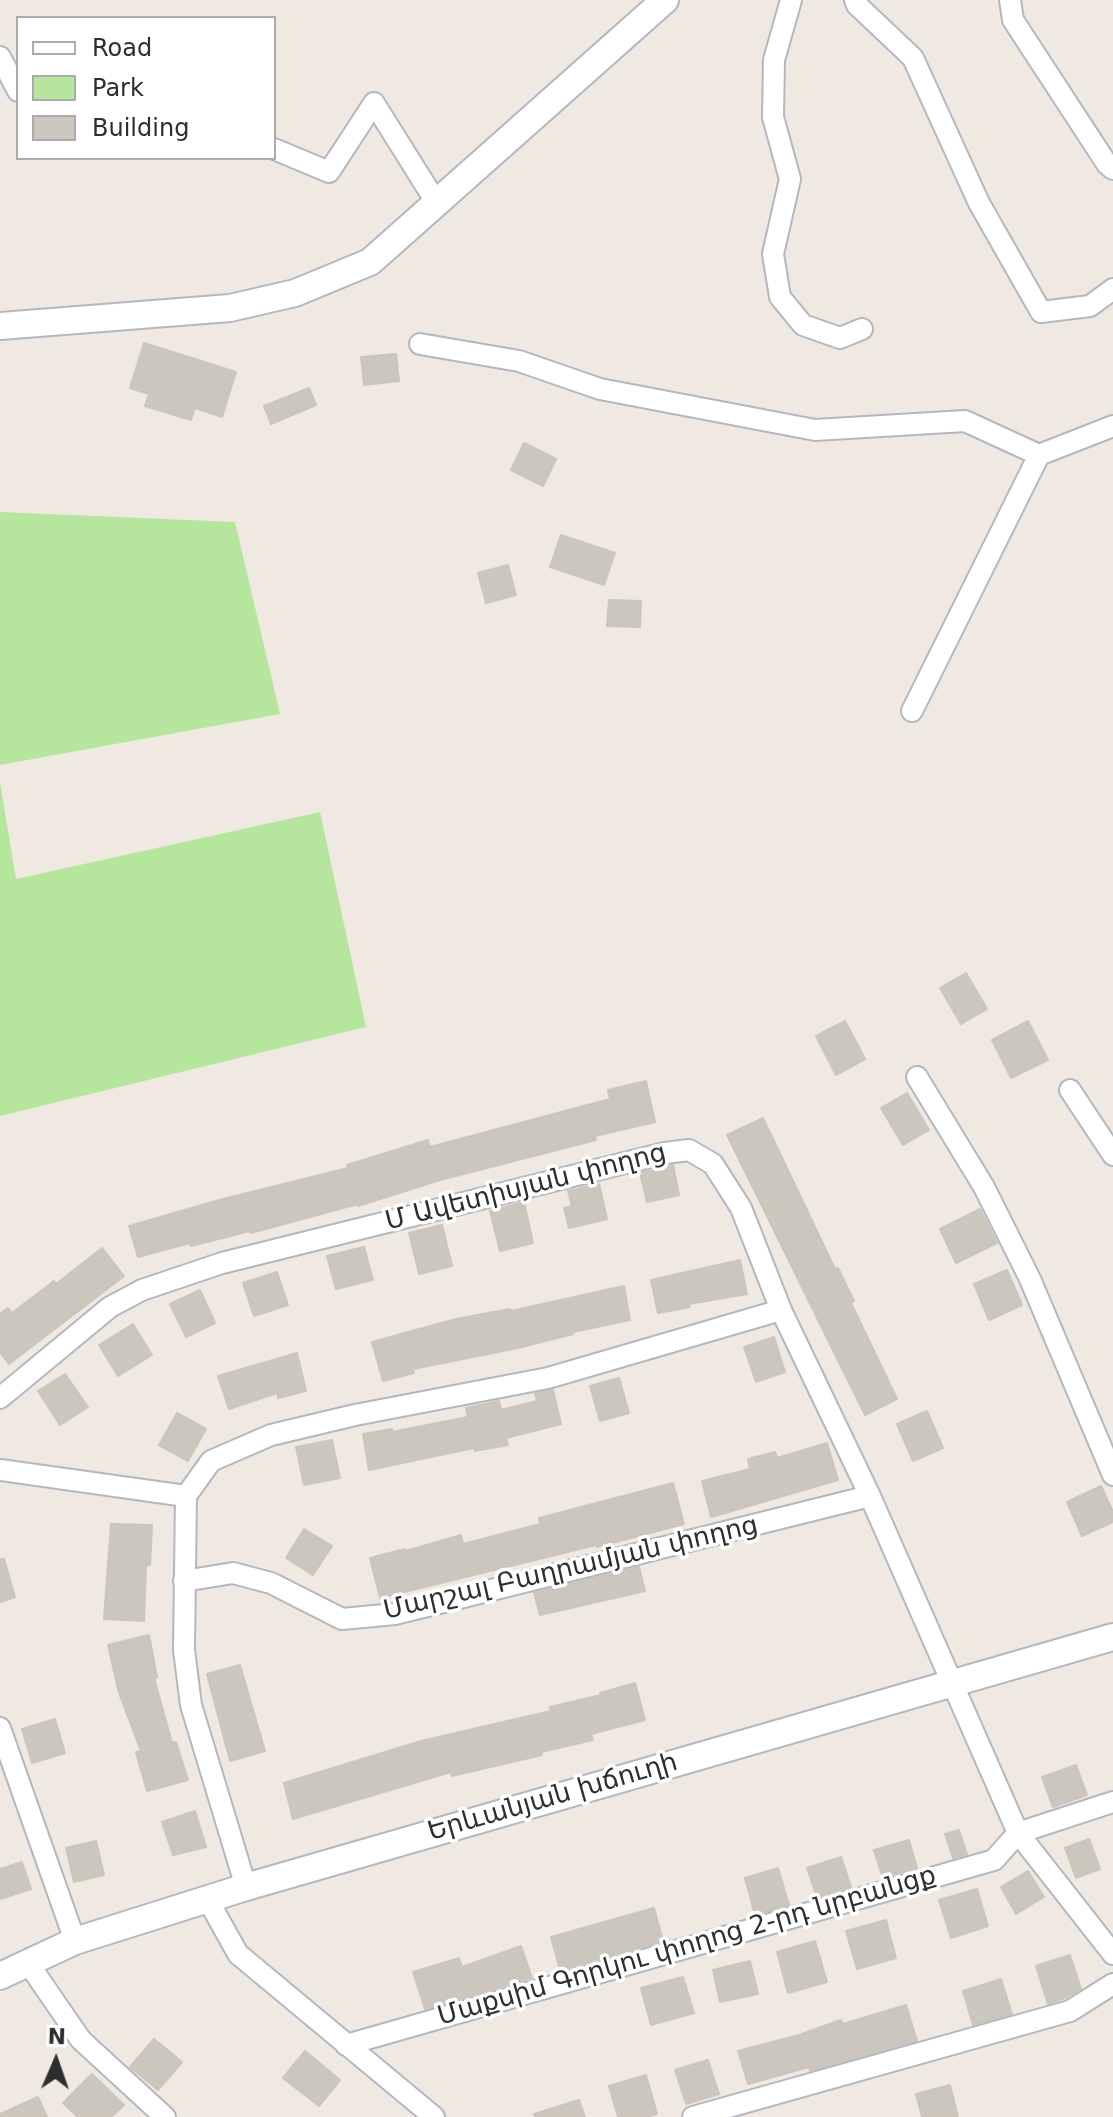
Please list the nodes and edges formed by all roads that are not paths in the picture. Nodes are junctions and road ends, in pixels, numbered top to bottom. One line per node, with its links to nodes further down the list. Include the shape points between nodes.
1 (665, 0): 9 (street)
2 (791, 0): 12 (street, via 774,60 773,117 790,179 773,254 780,297 803,325 840,338)
3 (855, 0): 10 (street, via 913,58 979,203 1041,312 1090,306)
4 (1010, 0): 8 (street, via 1013,20 1037,60)
5 (0, 57): 6 (street)
6 (16, 87)
7 (276, 150): 9 (street, via 329,172 374,103)
8 (1113, 169)
9 (436, 202): 11 (street, via 370,262 295,293 230,308)
10 (1113, 289)
11 (0, 326)
12 (862, 329)
13 (420, 344): 15 (street, via 519,361 600,389 815,430 965,421)
14 (1113, 426): 15 (street)
15 (1039, 455): 16 (street)
16 (912, 711)
17 (917, 1077): 23 (street, via 984,1187 1030,1279)
18 (1070, 1090): 19 (street)
19 (1113, 1155)
20 (781, 1310): 21 (street, Մ Ավետիսյան փողոց, via 741,1208 713,1164 689,1150 222,1263 142,1290 110,1307); 24 (street, via 548,1378 271,1435 211,1461); 25 (street, Մ Ավետիսյան փողոց)
21 (0, 1398)
22 (0, 1470): 24 (street)
23 (1113, 1475)
24 (186, 1496): 26 (street)
25 (870, 1496): 26 (street, Մարշալ Բաղրամյան փողոց, via 395,1614 342,1619 271,1583 233,1573); 28 (street, Մ Ավետիսյան փողոց)
26 (184, 1581): 32 (street, via 191,1705)
27 (1113, 1637): 28 (street, Երևանյան խճուղի)
28 (954, 1682): 31 (street, Մ Ավետիսյան փողոց); 32 (street, Երևանյան խճուղի)
29 (0, 1728): 34 (street)
30 (1113, 1802): 31 (street)
31 (1018, 1833): 35 (street, Մ Ավետիսյան փողոց); 39 (street, Մաքսիմ Գորկու փողոց 2-րդ նրբանցք, via 994,1860)
32 (246, 1887): 33 (street, Երևանյան խճուղի)
33 (208, 1900): 34 (street, Երևանյան խճուղի); 39 (street, via 238,1954)
34 (75, 1941): 36 (street, Երևանյան խճուղի)
35 (1113, 1954)
36 (28, 1963): 37 (street, Երևանյան խճուղի); 40 (street, via 81,2040)
37 (0, 1976)
38 (1113, 1984): 42 (street, via 1070,2011)
39 (346, 2045): 41 (street)
40 (165, 2117)
41 (434, 2117)
42 (693, 2117)

